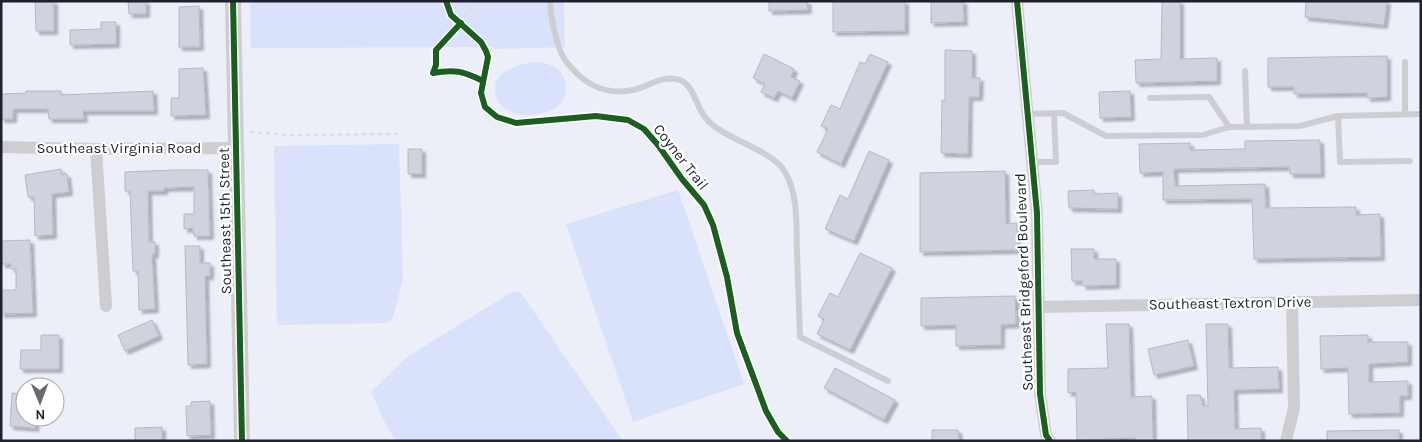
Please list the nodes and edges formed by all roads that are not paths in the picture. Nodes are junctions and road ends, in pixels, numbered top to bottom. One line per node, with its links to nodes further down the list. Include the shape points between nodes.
1 (234, 1): 15 (main road, Southeast 15th Street)
2 (550, 1): 23 (lane, via 554,32 564,58 584,79 607,91 618,92 635,90 659,79 681,80 693,94 704,117 715,127 771,158 785,171 795,200 800,337)
3 (1017, 1): 7 (street, Southeast Bridgeford Boulevard)
4 (1405, 62): 9 (lane)
5 (1246, 71): 13 (lane)
6 (1150, 98): 12 (lane, via 1209,97)
7 (1028, 114): 8 (lane); 18 (street, Southeast Bridgeford Boulevard)
8 (1054, 114): 12 (lane, via 1063,114 1106,136 1203,135); 18 (lane, via 1056,162)
9 (1406, 114): 10 (lane); 11 (lane)
10 (1421, 114)
11 (1338, 116): 13 (lane, via 1300,126); 17 (lane, via 1340,162)
12 (1229, 127): 13 (lane)
13 (1247, 127)
14 (1, 148): 16 (street, Southeast Virginia Road)
15 (236, 148): 16 (street, Southeast Virginia Road); 24 (main road, Southeast 15th Street)
16 (96, 149): 21 (street)
17 (1410, 161)
18 (1032, 162): 22 (street, Southeast Bridgeford Boulevard, via 1037,213)
19 (1421, 300): 20 (street, Southeast Textron Drive)
20 (1292, 302): 22 (street, Southeast Textron Drive); 26 (street, via 1294,408)
21 (106, 306)
22 (1039, 307): 25 (street, Southeast Bridgeford Boulevard, via 1040,394 1046,435)
23 (888, 381)
24 (242, 441)
25 (1050, 441)
26 (1286, 441)

